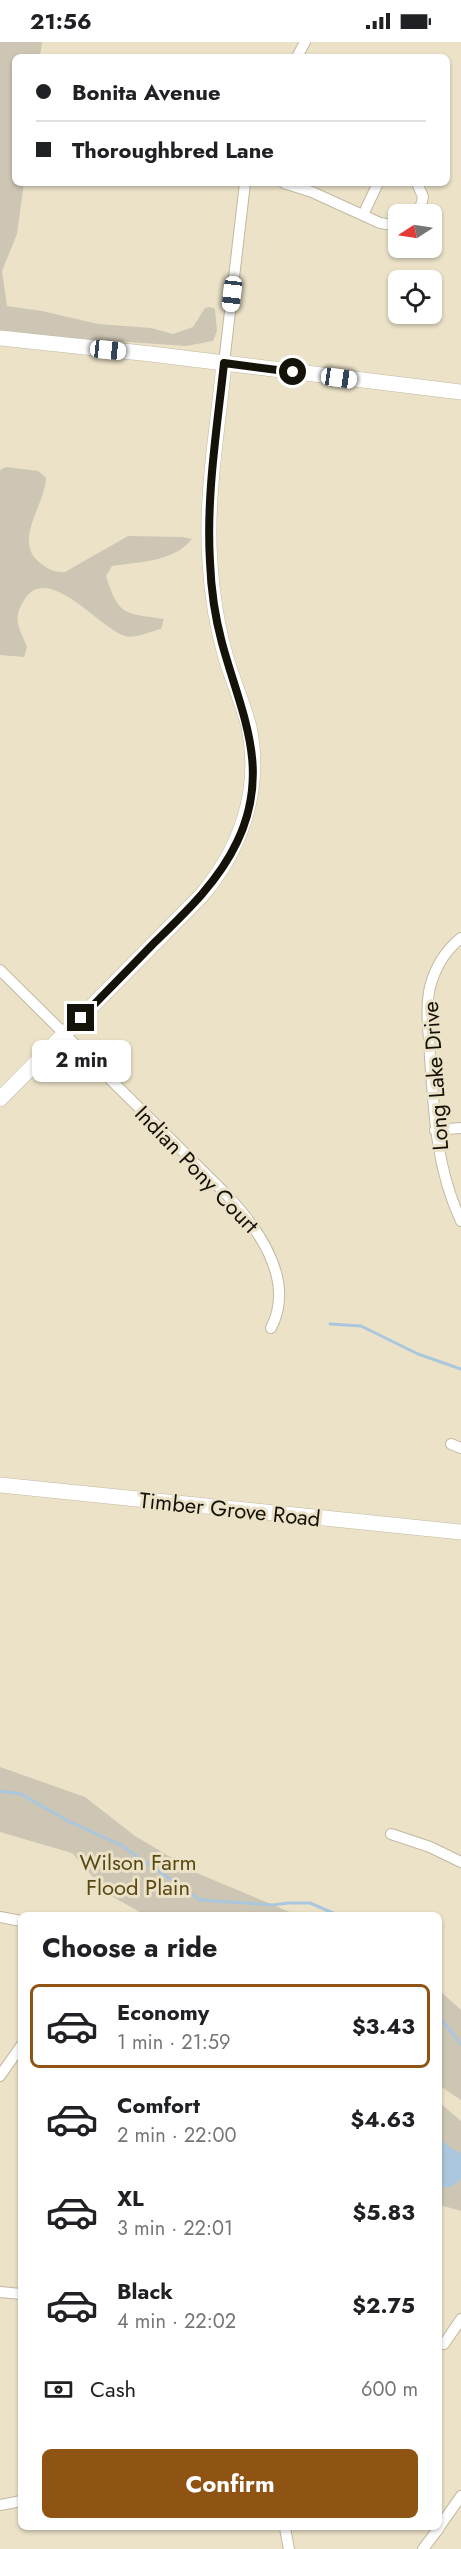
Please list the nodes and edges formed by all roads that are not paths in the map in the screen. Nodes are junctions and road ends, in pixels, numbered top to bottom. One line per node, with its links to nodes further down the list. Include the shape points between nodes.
1 (245, 186): 9 (street)
2 (293, 186): 6 (street)
3 (377, 186): 6 (street)
4 (418, 186): 5 (street)
5 (421, 204)
6 (363, 215): 7 (street)
7 (388, 226)
8 (0, 338): 9 (street)
9 (224, 363): 10 (street); 13 (street, via 210,503 210,562 222,641 249,727 251,796 246,819 215,880)
10 (461, 392)
11 (461, 938): 16 (street, Long Lake Drive, via 444,956 428,1001)
12 (0, 970): 13 (street, Indian Pony Court)
13 (65, 1034): 14 (street); 18 (street, Indian Pony Court, via 257,1229 271,1258 277,1284 278,1310)
14 (0, 1099)
15 (461, 1128): 16 (street)
16 (435, 1130): 17 (street, Long Lake Drive, via 445,1183)
17 (461, 1221)
18 (271, 1328)
19 (0, 1485): 20 (street, Timber Grove Road)
20 (461, 1532)
21 (391, 1834): 22 (street)
22 (461, 1862)
23 (0, 1917): 24 (street)
24 (18, 1920)
25 (18, 2050): 26 (street)
26 (0, 2076)
27 (0, 2292): 28 (street)
28 (18, 2294)
29 (461, 2319): 30 (street)
30 (444, 2344)
31 (461, 2496): 34 (street)
32 (18, 2502): 33 (street)
33 (0, 2505)
34 (442, 2523)
35 (285, 2530): 37 (street)
36 (437, 2530): 38 (street)
37 (289, 2549)
38 (423, 2549)

